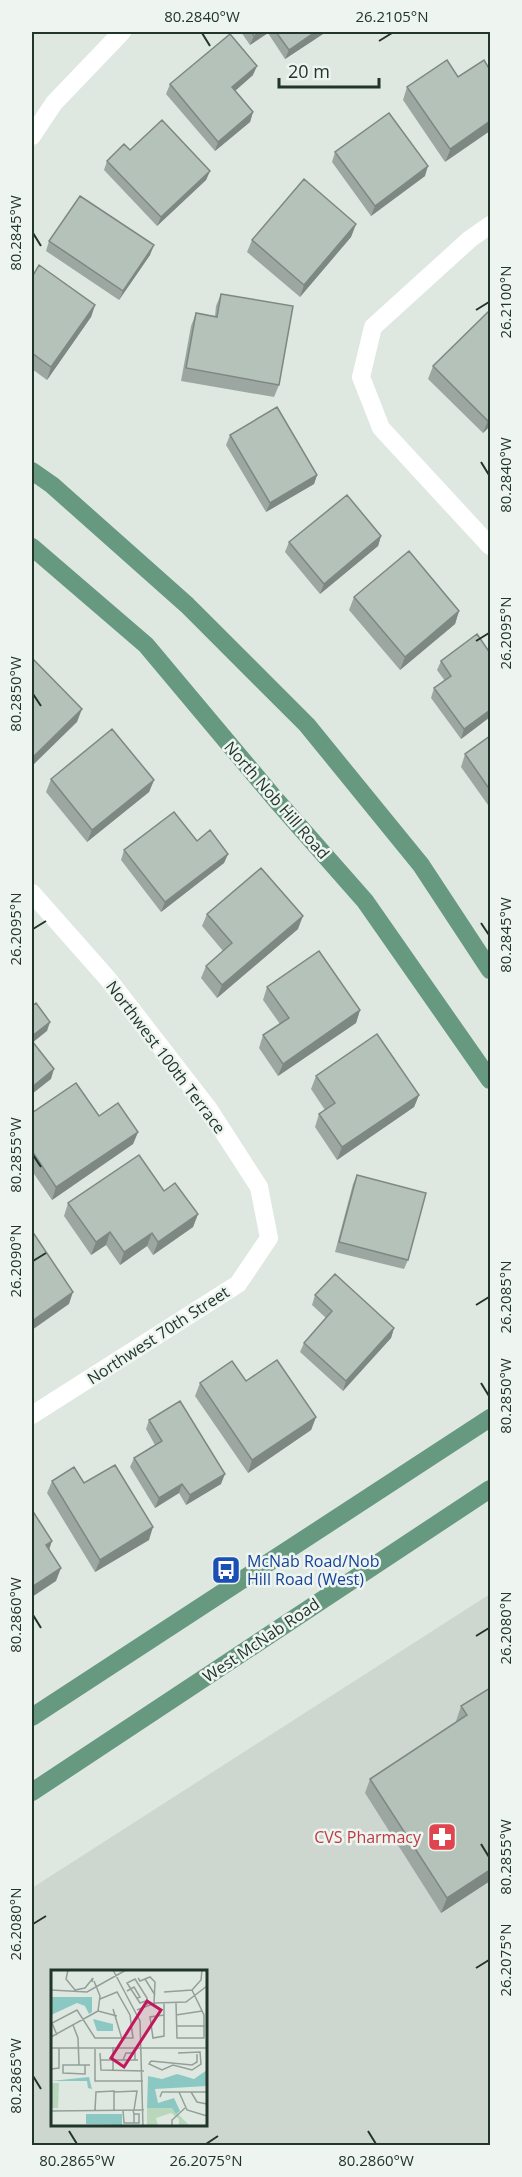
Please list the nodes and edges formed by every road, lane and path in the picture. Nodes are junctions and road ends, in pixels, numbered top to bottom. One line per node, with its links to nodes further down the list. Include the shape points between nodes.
1 (122, 32): 2 (street, via 54,103)
2 (32, 136)
3 (490, 225): 5 (street, via 470,238 373,327 361,377 381,428)
4 (32, 471): 8 (main road, via 187,605 307,725 421,865)
5 (490, 546)
6 (32, 547): 9 (main road, North Nob Hill Road, via 146,645 365,901)
7 (32, 893): 10 (street, Northwest 100th Terrace, via 108,979 208,1108 259,1187)
8 (490, 970)
9 (490, 1080)
10 (269, 1238): 11 (street, Northwest 70th Street, via 238,1284)
11 (32, 1415)
12 (490, 1418): 14 (main road)
13 (490, 1489): 15 (main road, West McNab Road)
14 (32, 1717)
15 (32, 1792)

